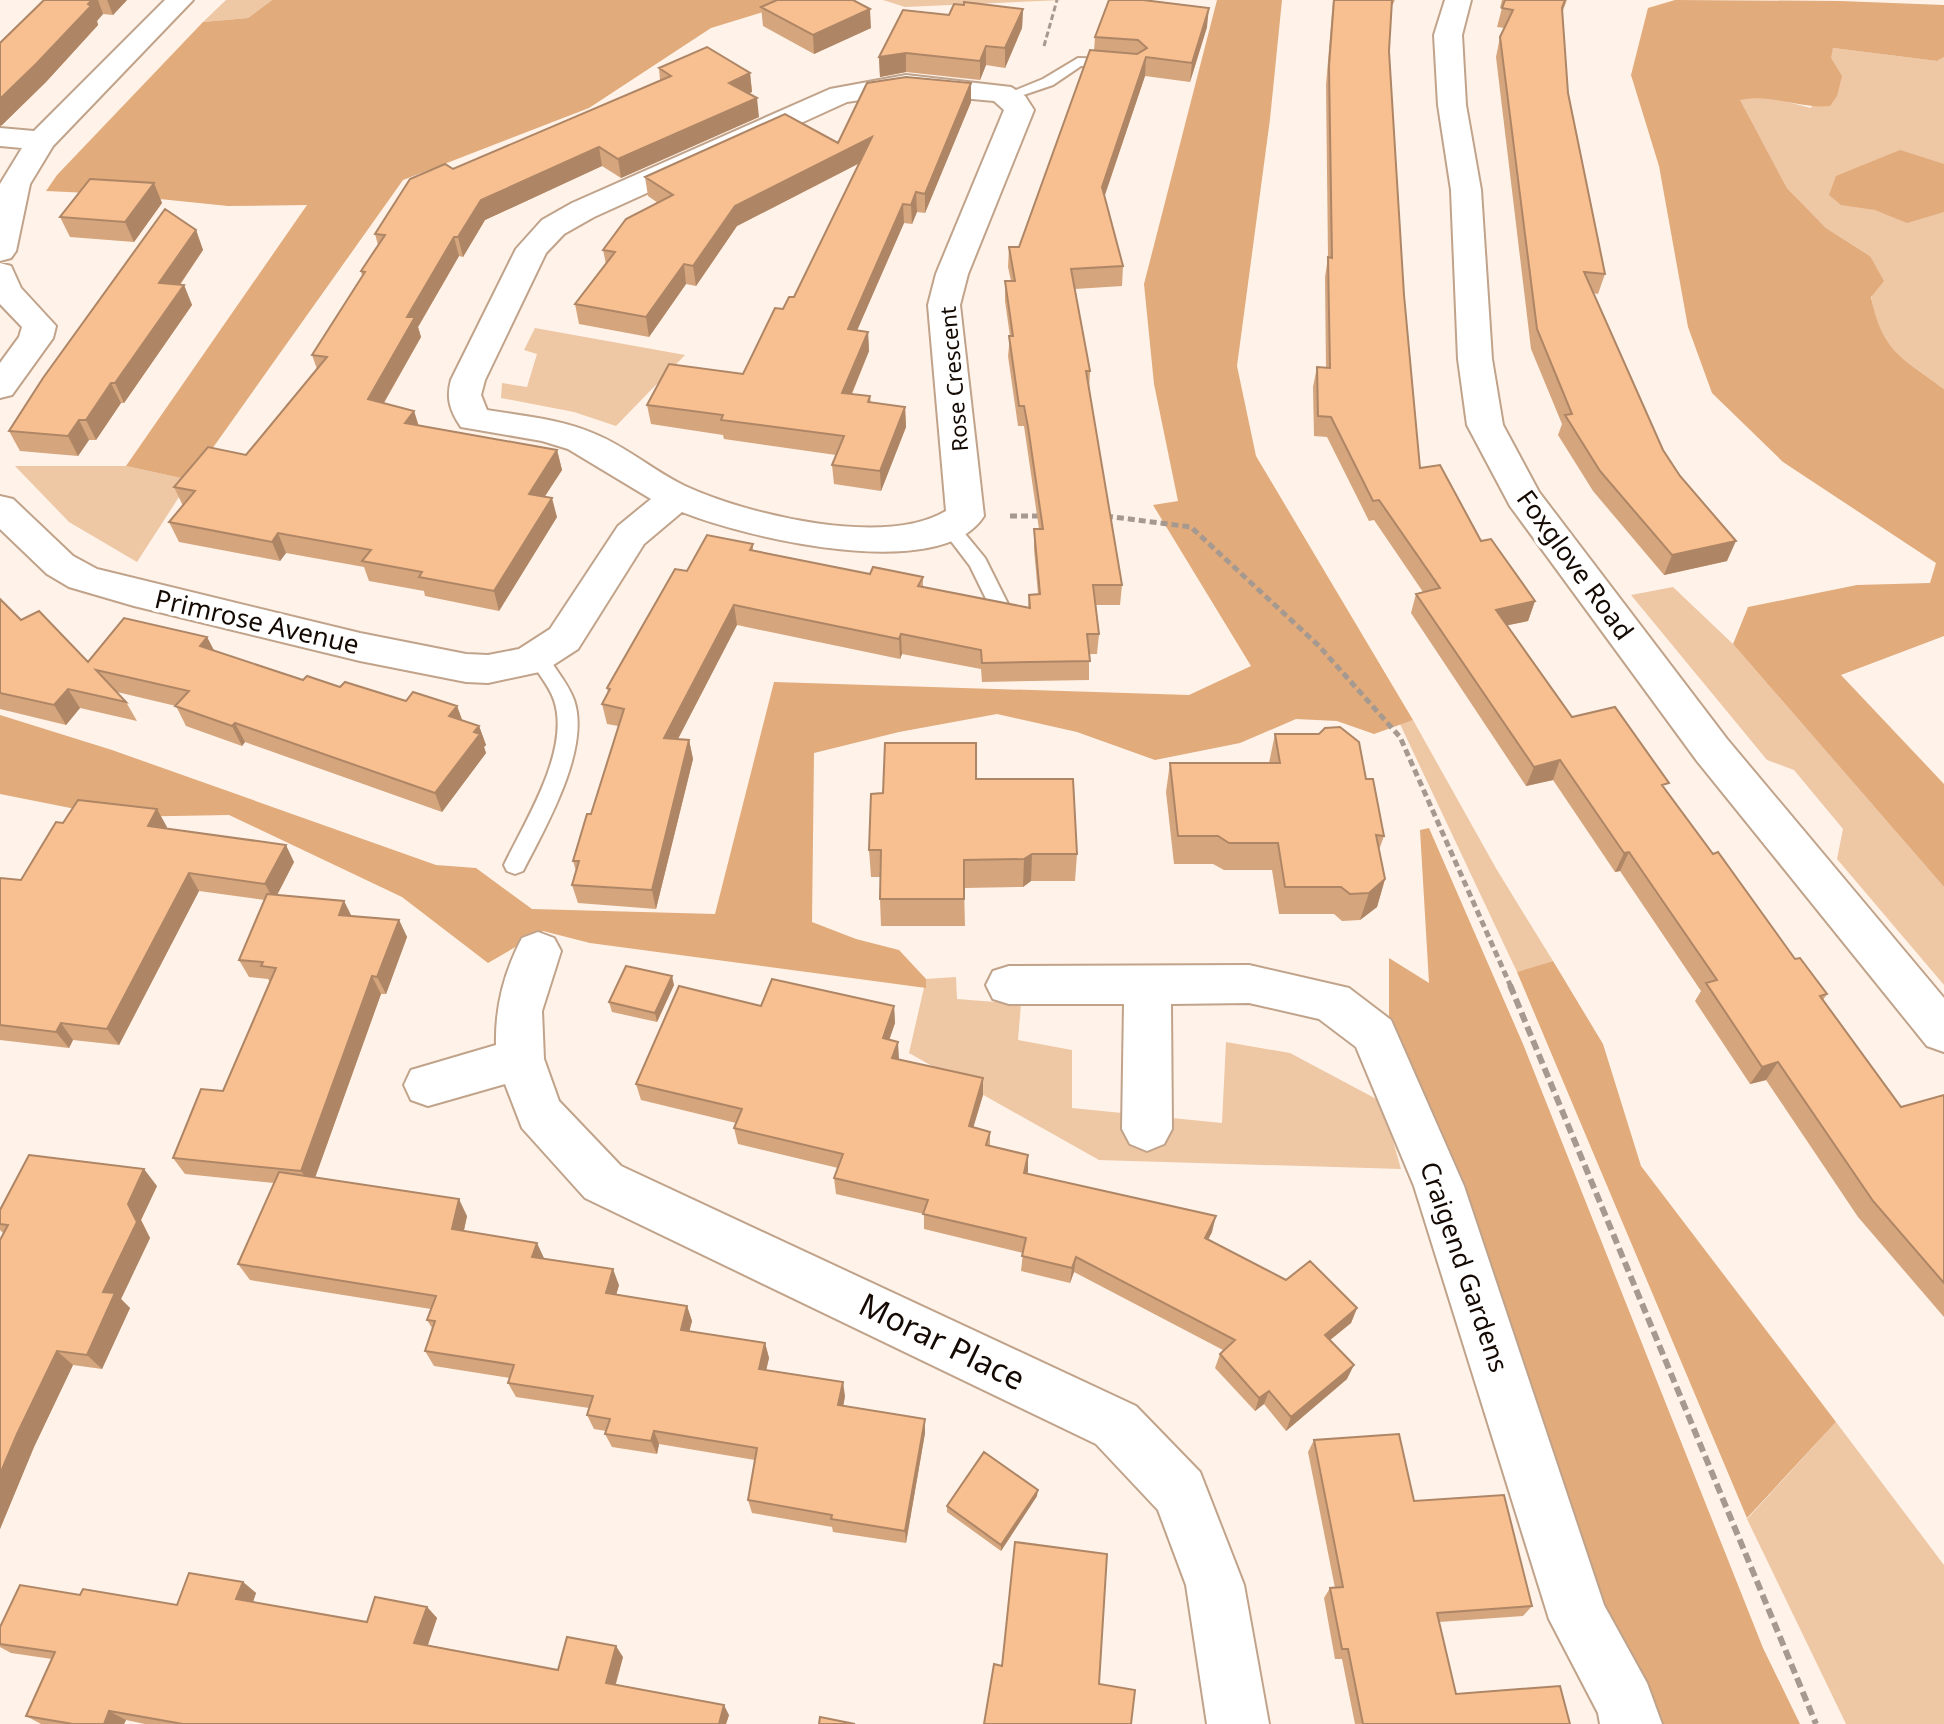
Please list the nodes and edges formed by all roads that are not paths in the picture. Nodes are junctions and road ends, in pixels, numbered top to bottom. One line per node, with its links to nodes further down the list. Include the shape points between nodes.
1 (180, 0): 6 (street)
2 (1458, 0): 19 (street, Foxglove Road, via 1448,35 1452,105 1466,190 1475,359 1485,425 1523,497 1712,750)
3 (1128, 65): 4 (lane, via 1078,62 1048,82)
4 (1006, 97): 10 (street, via 906,84 840,95 583,210 553,227 532,249 468,380 464,395 473,419 582,441); 12 (street, Rose Crescent, via 1019,110 944,305)
5 (0, 137): 6 (street)
6 (41, 141): 7 (street, via 15,184)
7 (1, 233)
8 (0, 273): 9 (street, via 6,291 39,326)
9 (0, 387)
10 (677, 497): 12 (street, via 786,529 839,537 898,540); 14 (street, Primrose Avenue, via 631,535 564,639)
11 (0, 508): 14 (street, Primrose Avenue, via 60,565 83,578 134,593 466,668 503,668)
12 (957, 522): 13 (lane)
13 (1000, 608)
14 (538, 657): 15 (lane, via 565,702 569,727 565,752)
15 (515, 865)
16 (538, 951): 20 (street, Morar Place, via 519,1011)
17 (1148, 984): 18 (street, Craigend Gardens); 22 (street); 24 (street, Craigend Gardens, via 1249,984 1332,1002 1374,1034 1439,1186 1579,1619 1626,1704)
18 (1009, 985)
19 (1944, 1032)
20 (520, 1059): 21 (street); 23 (street, Morar Place, via 539,1113 603,1182 1116,1425 1180,1492 1215,1585)
21 (428, 1085)
22 (1147, 1129)
23 (1238, 1724)
24 (1631, 1724)

